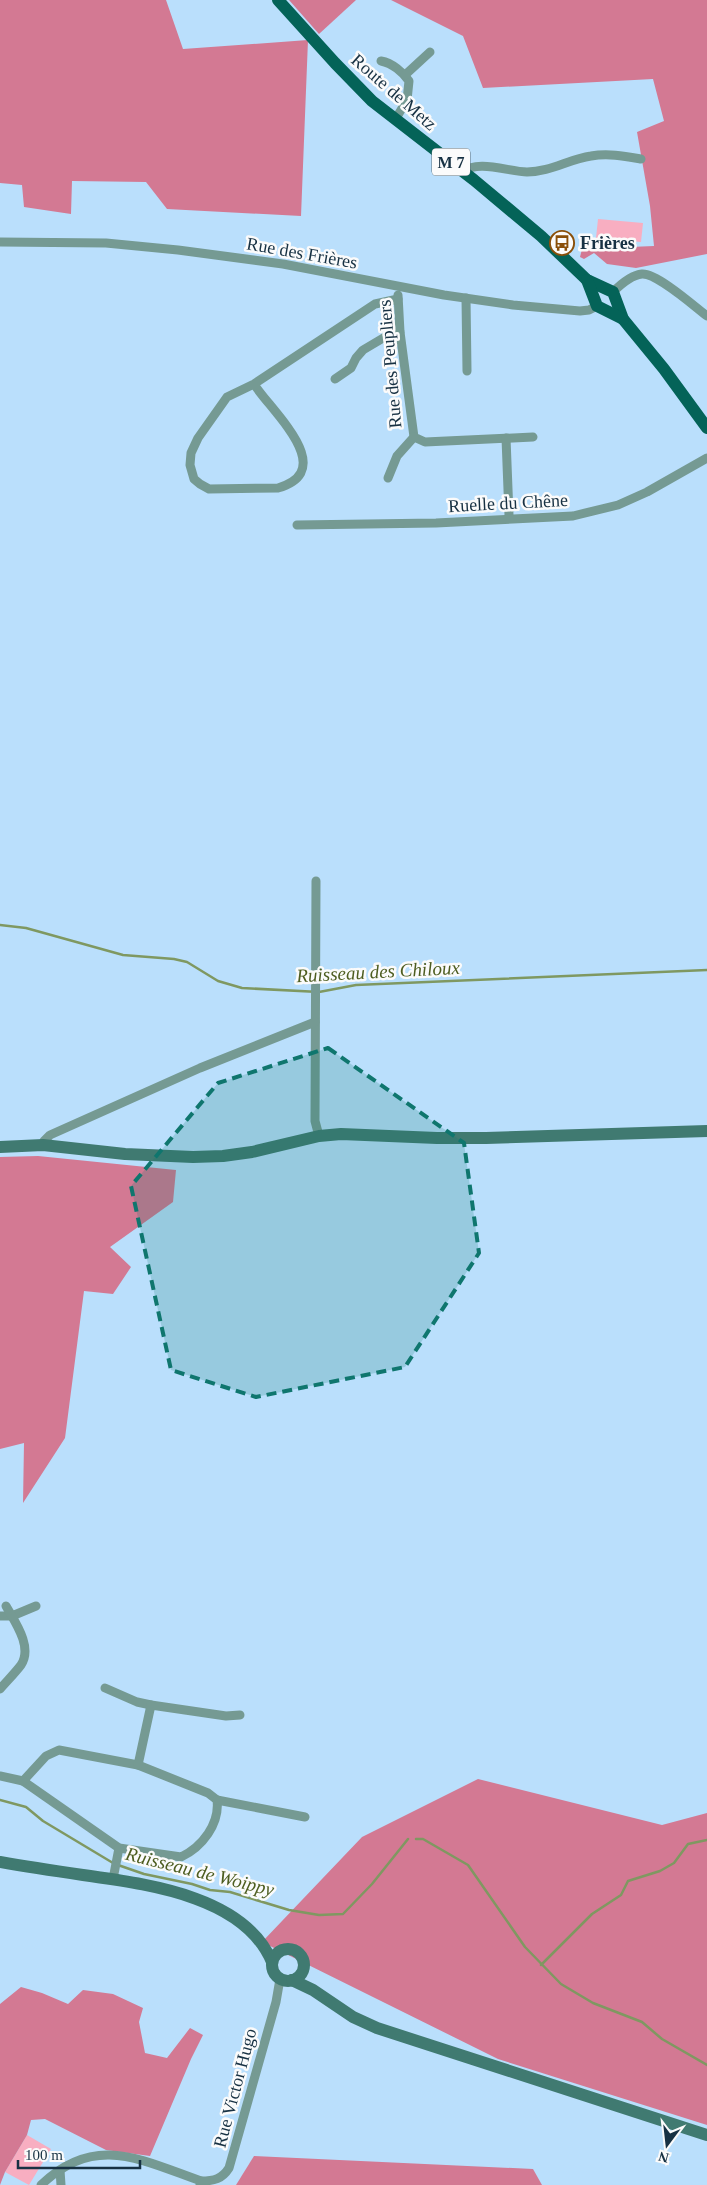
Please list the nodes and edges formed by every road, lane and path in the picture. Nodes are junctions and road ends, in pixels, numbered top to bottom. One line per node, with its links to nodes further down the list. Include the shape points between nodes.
1 (278, 0): 5 (main road, Route de Metz / M 7, via 354,83)
2 (430, 52): 4 (street)
3 (380, 61): 4 (street, via 387,62)
4 (405, 75): 5 (street, via 409,81 407,100)
5 (395, 120): 7 (main road, Route de Metz / M 7)
6 (641, 159): 7 (street, via 616,154 590,156 531,172 477,165)
7 (464, 172): 9 (main road, Route de Metz / M 7, via 541,236)
8 (0, 242): 10 (street, Rue des Frières, via 106,243 178,250 283,264)
9 (587, 280): 11 (main road, Route de Metz / M 7); 14 (main road, Route de Metz / M 7)
10 (399, 287): 12 (street, Rue des Frières); 13 (street, Rue des Peupliers)
11 (611, 294): 14 (main road, via 599,291); 14 (main road, via 612,308); 15 (street, via 629,278 646,274); 16 (main road)
12 (466, 298): 14 (street, Rue des Frières, via 580,310); 18 (street)
13 (398, 299): 17 (street, Rue des Peupliers); 20 (street, via 375,304)
14 (599, 305): 16 (main road)
15 (707, 316)
16 (624, 319): 21 (main road)
17 (400, 332): 19 (street, via 390,334 364,350 351,368); 22 (street, Rue des Peupliers)
18 (467, 371)
19 (335, 379)
20 (254, 384): 20 (street, via 227,397 209,420 191,453 194,479 209,489 278,488 288,485 300,474 303,460 298,441)
21 (707, 428)
22 (414, 437): 24 (street, Rue des Peupliers, via 425,442); 26 (street, via 397,456)
23 (533, 437): 24 (street, Rue des Peupliers)
24 (506, 438): 27 (street)
25 (707, 458): 28 (street, Ruelle du Chêne, via 618,505 573,516 436,523)
26 (388, 478)
27 (509, 515)
28 (297, 525)
29 (316, 881): 30 (street)
30 (315, 1022): 32 (street, via 315,1121); 33 (street, via 200,1068 50,1135)
31 (707, 1131): 32 (street, via 486,1138 374,1134)
32 (320, 1136): 33 (street, via 223,1156 126,1154)
33 (43, 1145): 34 (street)
34 (0, 1147)
35 (6, 1606): 38 (street)
36 (36, 1606): 38 (street)
37 (0, 1616): 38 (street)
38 (12, 1616): 40 (street, via 23,1640 24,1658)
39 (105, 1688): 41 (street)
40 (0, 1689)
41 (151, 1705): 42 (street, via 226,1716); 43 (street)
42 (240, 1715)
43 (138, 1765): 45 (street, via 58,1750 46,1756); 46 (street, via 208,1793)
44 (0, 1776): 45 (street)
45 (22, 1781): 48 (street)
46 (216, 1800): 47 (street); 48 (street, via 218,1810 208,1833 188,1854 173,1857)
47 (305, 1817)
48 (118, 1852): 50 (street)
49 (0, 1862): 50 (street)
50 (113, 1876): 51 (street, via 188,1895 226,1913)
51 (256, 1937): 52 (street); 53 (street)
52 (286, 1950): 53 (street, via 277,1954); 54 (street, via 300,1955)
53 (272, 1962): 55 (street, via 273,1972)
54 (303, 1969): 55 (street, via 297,1978); 56 (street)
55 (286, 1980): 56 (street); 59 (street, Rue Victor Hugo, via 276,2002 230,2168 216,2180)
56 (313, 1990): 57 (street, via 352,2017 376,2028)
57 (707, 2135)
58 (60, 2170): 59 (street, via 97,2155 118,2154 140,2159); 60 (street); 61 (street)
59 (200, 2183)
60 (41, 2185)
61 (60, 2185)

